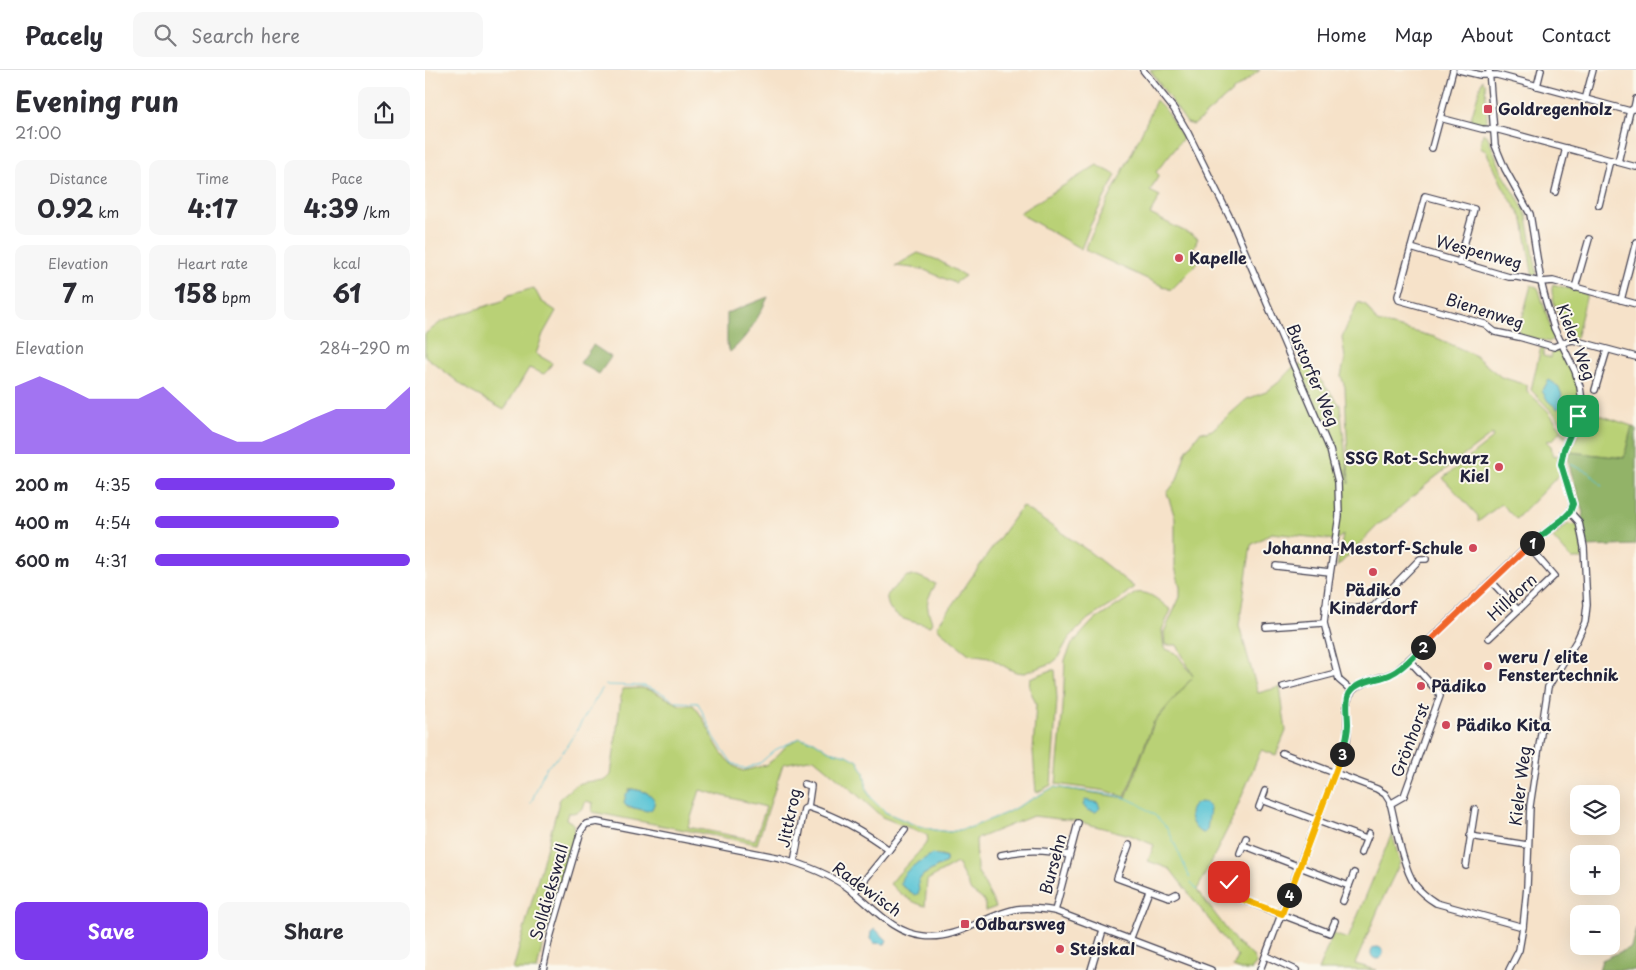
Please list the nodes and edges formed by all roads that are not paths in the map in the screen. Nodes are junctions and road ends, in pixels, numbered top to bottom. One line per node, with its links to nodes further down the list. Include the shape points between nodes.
1 (1143, 70): 36 (street, Bustorfer Weg, via 1174,109 1188,133 1233,224 1331,450 1340,499)
2 (1453, 70): 11 (street)
3 (1459, 70): 6 (street, via 1480,75)
4 (1541, 70): 7 (street)
5 (1593, 70): 9 (street)
6 (1489, 73): 7 (street); 12 (street, Kieler Weg)
7 (1537, 86): 9 (street)
8 (1636, 99): 10 (street)
9 (1585, 100): 10 (street)
10 (1630, 111): 16 (street)
11 (1440, 118): 12 (street); 13 (street)
12 (1493, 130): 14 (street); 24 (street, Kieler Weg, via 1505,169 1530,214)
13 (1432, 148)
14 (1566, 148): 15 (street); 18 (street)
15 (1610, 160): 16 (street); 19 (street)
16 (1618, 162): 17 (street)
17 (1636, 167)
18 (1555, 192)
19 (1599, 205)
20 (1589, 239): 25 (street)
21 (1636, 242): 26 (street)
22 (1411, 248): 23 (street, Wespenweg); 23 (street, via 1425,196 1474,209); 28 (street, Bienenweg, via 1399,300 1485,324 1495,332 1554,347)
23 (1459, 263): 24 (street, Wespenweg)
24 (1541, 282): 25 (street, Wespenweg, via 1553,281); 28 (street, Kieler Weg)
25 (1575, 288): 26 (street, Wespenweg)
26 (1621, 300): 27 (street, Wespenweg)
27 (1636, 304)
28 (1561, 344): 29 (street, Bienenweg, via 1573,340); 32 (street, Kieler Weg, via 1580,387 1582,401 1561,464 1573,504)
29 (1607, 350): 30 (street, Bienenweg); 31 (street)
30 (1636, 357)
31 (1595, 390)
32 (1570, 512): 33 (street); 63 (street, Kieler Weg, via 1579,522 1584,547 1585,622 1549,687 1531,798)
33 (1528, 546): 37 (street); 39 (street, Hilldorn, via 1555,576)
34 (1426, 558): 38 (street, via 1421,559 1374,606)
35 (1276, 566): 36 (street)
36 (1330, 572): 38 (street, Bustorfer Weg)
37 (1491, 581): 39 (street); 43 (street)
38 (1325, 607): 40 (street, Bustorfer Weg)
39 (1518, 610): 42 (street, Hilldorn)
40 (1324, 623): 41 (street); 44 (street, Bustorfer Weg)
41 (1266, 627)
42 (1489, 638)
43 (1409, 660): 46 (street, via 1392,674 1362,684); 52 (street, Grönhorst, via 1440,696 1403,796)
44 (1336, 672): 45 (street); 46 (street, Bustorfer Weg, via 1339,680)
45 (1283, 687)
46 (1352, 691): 48 (street, via 1347,706 1347,741)
47 (1282, 753): 48 (street)
48 (1335, 773): 52 (street, via 1377,789 1385,794); 56 (street)
49 (804, 784): 53 (street, Jittkrog, via 811,786)
50 (1265, 791): 51 (street)
51 (1262, 800): 54 (street); 56 (street)
52 (1390, 804): 85 (street, via 1407,869 1425,896 1436,903)
53 (808, 807): 65 (street, via 852,825); 70 (street, Jittkrog, via 803,809)
54 (1259, 807)
55 (1475, 809): 60 (street)
56 (1318, 820): 67 (street, via 1367,836); 72 (street)
57 (1078, 823): 69 (street, Bursehn)
58 (586, 824): 70 (street, Radewisch, via 597,822); 89 (street, Solldiekswall, via 579,835)
59 (905, 830): 65 (street)
60 (1470, 836): 63 (street); 71 (street)
61 (1246, 838): 64 (street)
62 (1129, 845): 74 (street)
63 (1527, 845): 85 (street, Kieler Weg)
64 (1243, 846): 66 (street); 72 (street)
65 (889, 850): 79 (street)
66 (1240, 853)
67 (1361, 854)
68 (1001, 855): 69 (street, via 1025,850)
69 (1069, 855): 82 (street, Bursehn)
70 (794, 862): 79 (street, Radewisch, via 828,876)
71 (1466, 866)
72 (1300, 867): 77 (street); 83 (street)
73 (1354, 873): 77 (street)
74 (1117, 878): 76 (street); 78 (street)
75 (1229, 882): 83 (street, via 1225,893)
76 (1115, 885)
77 (1349, 886): 81 (street)
78 (1149, 891): 80 (street, via 1170,897); 87 (street)
79 (854, 893): 82 (street, Radewisch, via 890,924 927,937 953,933 1018,909)
80 (1176, 894)
81 (1343, 901)
82 (1055, 911): 86 (street, Radewisch)
83 (1282, 914): 84 (street, via 1330,933); 88 (street)
84 (1335, 921)
85 (1523, 927): 94 (street, Kieler Weg, via 1519,950)
86 (1103, 930): 87 (street, Radewisch); 90 (street)
87 (1130, 940): 91 (street, Radewisch)
88 (1266, 956): 92 (street); 93 (street)
89 (543, 970)
90 (1091, 970)
91 (1211, 970)
92 (1260, 970)
93 (1296, 970)
94 (1509, 970)

